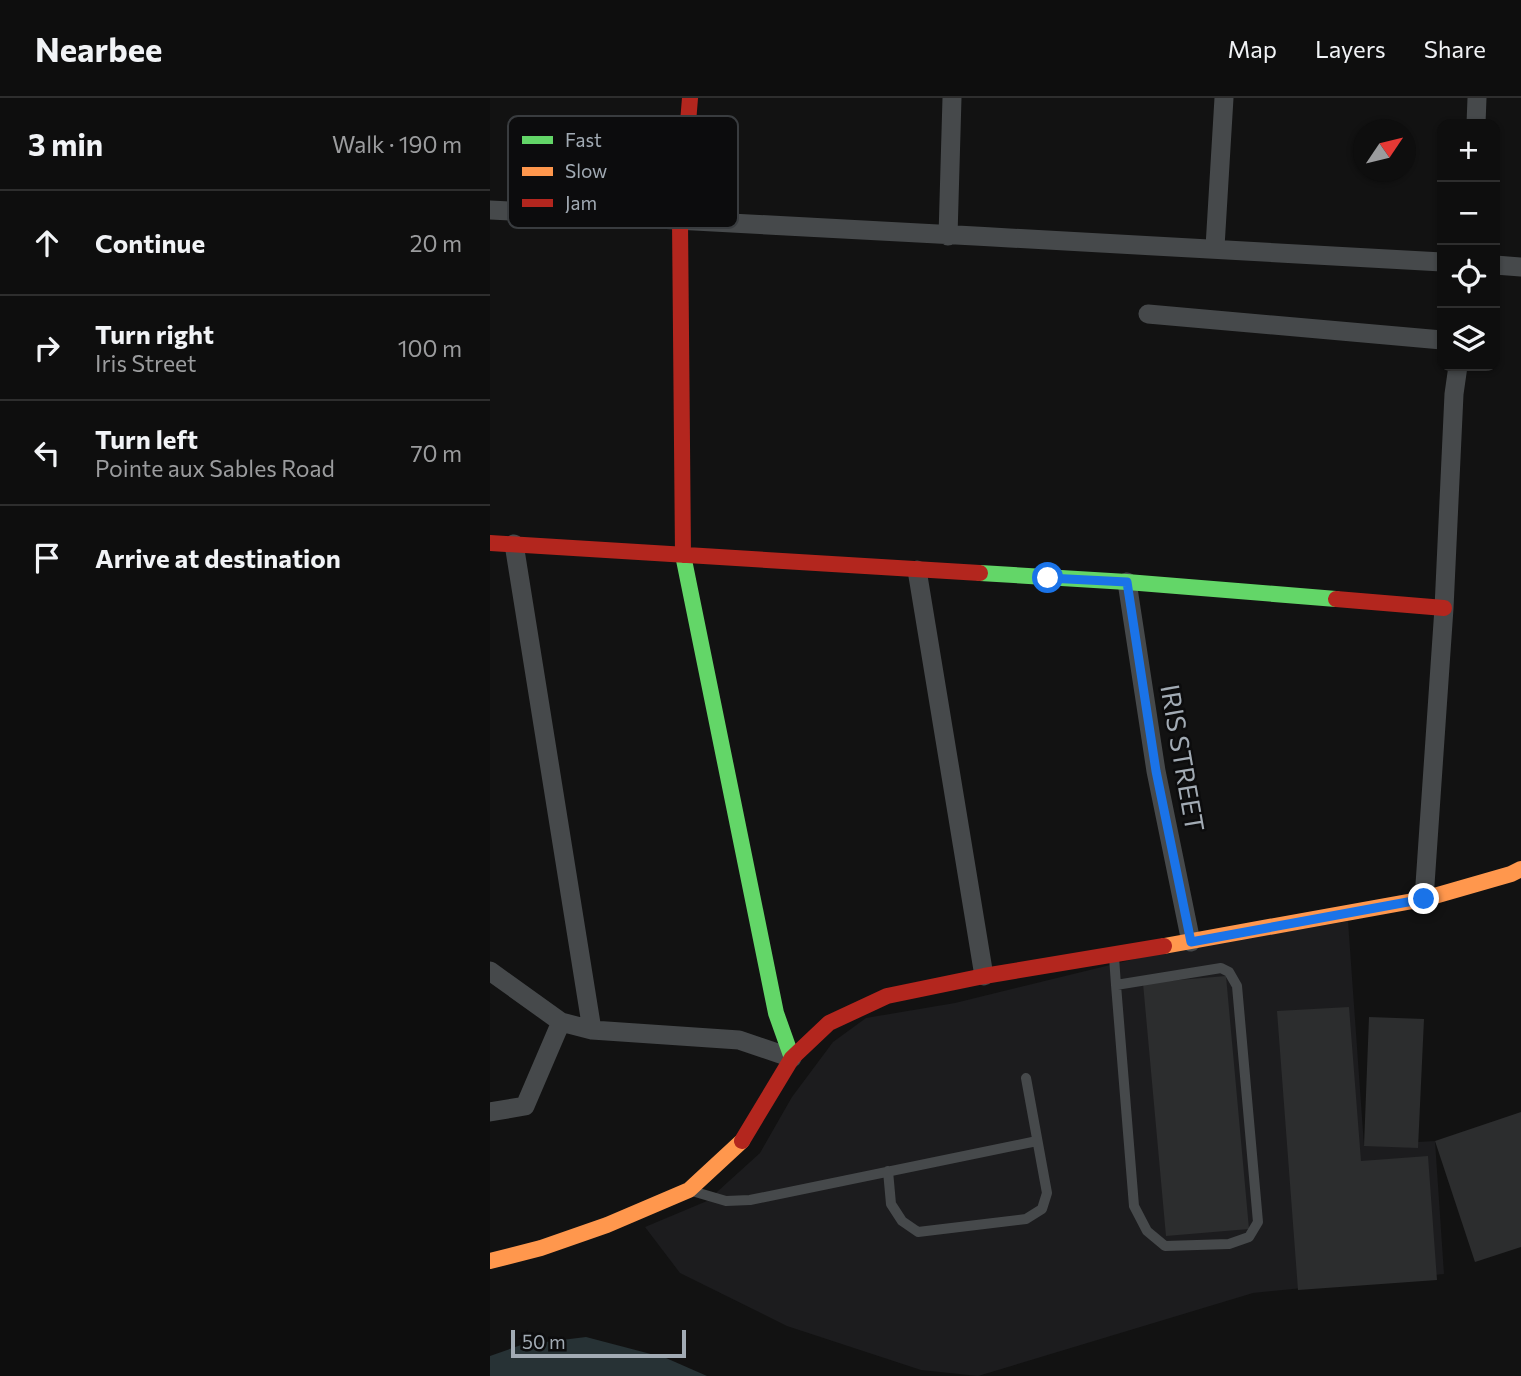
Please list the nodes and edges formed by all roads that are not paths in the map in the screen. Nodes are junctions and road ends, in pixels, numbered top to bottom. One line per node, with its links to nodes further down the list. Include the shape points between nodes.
1 (690, 98): 5 (street)
2 (952, 98): 11 (street)
3 (1224, 98): 12 (street)
4 (1477, 98): 6 (street)
5 (689, 116)
6 (1475, 119)
7 (490, 211): 8 (street)
8 (508, 212)
9 (738, 224): 11 (street)
10 (680, 228): 21 (street)
11 (948, 236): 12 (street)
12 (1215, 247): 13 (street)
13 (1437, 262)
14 (1500, 265): 15 (street)
15 (1521, 267)
16 (1148, 314): 17 (street)
17 (1437, 340)
18 (1457, 371): 24 (street)
19 (490, 543): 20 (street)
20 (514, 544): 21 (street); 33 (street)
21 (683, 556): 22 (street); 34 (street, via 776,1013)
22 (917, 570): 23 (street); 30 (street)
23 (1127, 582): 24 (street); 27 (street, IRIS STREET, via 1156,771)
24 (1444, 608): 26 (street)
25 (1521, 869): 26 (street)
26 (1424, 899): 27 (street)
27 (1191, 942): 28 (street)
28 (1114, 954): 30 (street); 31 (lane)
29 (490, 971): 32 (street)
30 (984, 976): 34 (street, via 887,996 829,1023)
31 (1116, 985): 31 (lane, via 1134,1206 1147,1231 1165,1246 1229,1244 1249,1237 1258,1222 1237,986 1221,968)
32 (561, 1022): 33 (street); 36 (street, via 525,1106)
33 (592, 1030): 34 (street, via 739,1040)
34 (792, 1058): 39 (street, via 745,1138)
35 (1026, 1078): 37 (lane)
36 (490, 1112)
37 (1037, 1141): 38 (lane); 38 (lane, via 1047,1193 1042,1209 1026,1219 918,1232 902,1222 891,1204)
38 (888, 1171): 39 (lane, via 750,1200 726,1201)
39 (689, 1190): 40 (street, via 607,1225)
40 (490, 1261)

